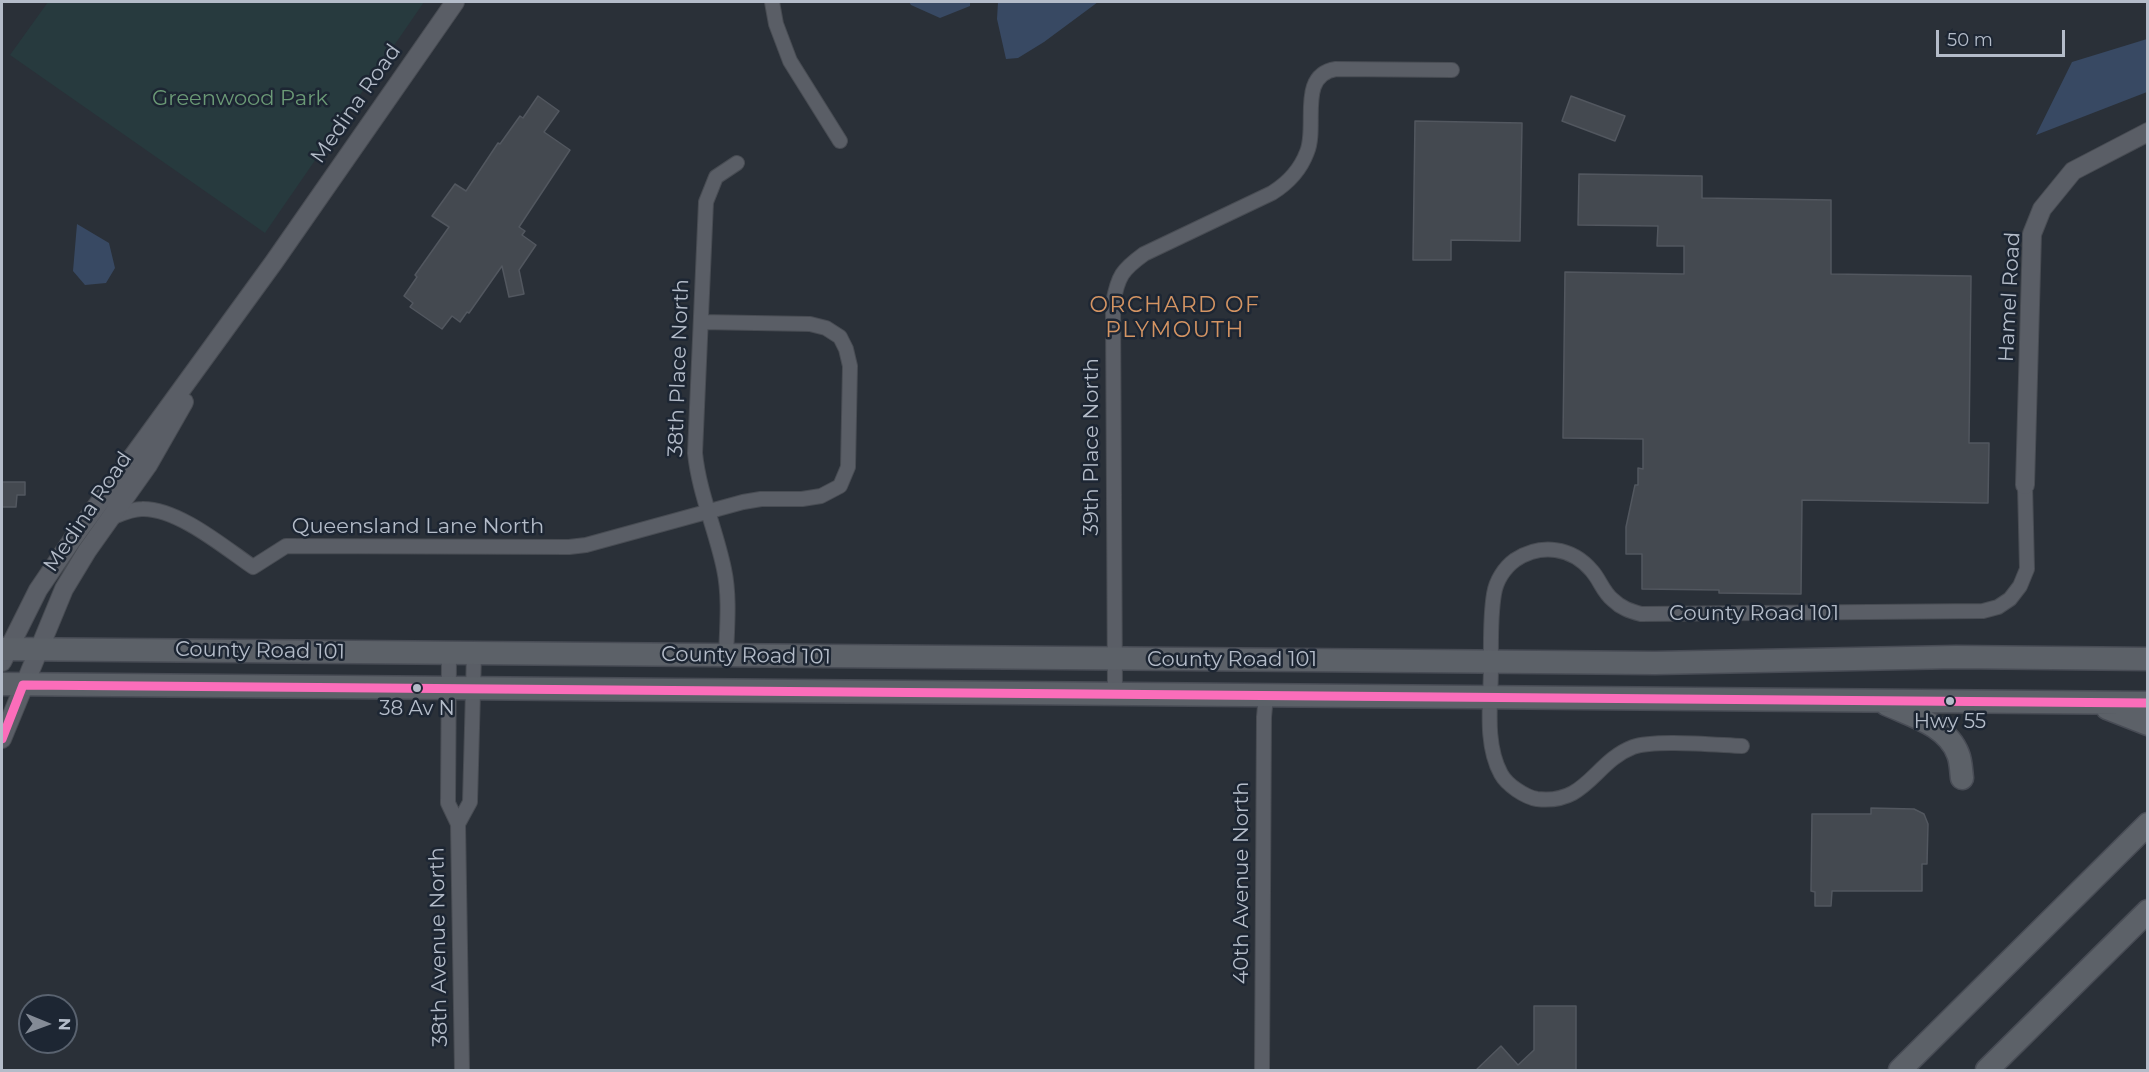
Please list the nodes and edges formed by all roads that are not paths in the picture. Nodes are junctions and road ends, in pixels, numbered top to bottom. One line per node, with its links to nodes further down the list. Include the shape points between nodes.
1 (455, 2): 7 (street, Medina Road)
2 (772, 2): 5 (street, via 790,61)
3 (1452, 70): 17 (street, 39th Place North, via 1336,69 1319,75 1311,92 1308,151 1288,183 1144,254 1128,266 1117,283 1113,303)
4 (2148, 132): 9 (street, Hamel Road, via 2073,171 2042,209 2031,234)
5 (840, 141)
6 (737, 163): 8 (street, 38th Place North, via 716,177 706,202)
7 (231, 320): 11 (street, Medina Road, via 148,465); 13 (street, Medina Road, via 72,540 38,590)
8 (701, 322): 10 (street, 38th Place North, via 695,453); 10 (street, Queensland Lane North, via 810,324 826,328 840,337 850,366 848,467 840,486 821,496 761,499)
9 (2025, 485): 19 (street, County Road 101, via 2027,569 2020,586 1998,607 1970,612 1641,614 1613,601 1582,560 1568,552 1540,549 1514,561 1502,574 1494,592)
10 (708, 512): 11 (street, Queensland Lane North, via 569,548 286,546 253,567 166,513 139,509); 16 (street, 38th Place North, via 724,571)
11 (111, 518): 12 (street, Medina Road, via 64,589)
12 (39, 648): 13 (main road, County Road 101); 14 (main road, County Road 101); 20 (street, Medina Road)
13 (4, 653)
14 (449, 654): 15 (main road, County Road 101); 21 (street, 38th Avenue North)
15 (474, 654): 16 (main road, County Road 101); 22 (street, 38th Avenue North)
16 (726, 656): 17 (main road, County Road 101)
17 (1115, 659): 19 (main road, County Road 101); 23 (street, 39th Place North)
18 (2148, 659): 19 (main road, County Road 101)
19 (1491, 662): 25 (street, County Road 101)
20 (12, 685): 21 (main road, County Road 101); 30 (street, Medina Road)
21 (448, 688): 22 (main road, County Road 101); 33 (street, 38th Avenue North, via 448,803)
22 (473, 688): 23 (main road, County Road 101); 33 (street, 38th Avenue North, via 470,801)
23 (1114, 695): 24 (main road, County Road 101)
24 (1266, 696): 25 (main road, County Road 101); 37 (street, 40th Avenue North)
25 (1491, 698): 26 (main road, County Road 101); 31 (street, County Road 101, via 1493,752 1502,775 1514,788 1536,799 1563,799 1579,790 1617,755 1635,746)
26 (1879, 701): 27 (main road, County Road 101); 32 (main road, via 1947,735 1959,755)
27 (2095, 703): 28 (main road, County Road 101); 29 (main road)
28 (2148, 704)
29 (2148, 724)
30 (2, 739)
31 (1742, 746)
32 (1962, 778)
33 (458, 824): 36 (street, 38th Avenue North)
34 (2147, 824): 38 (main road)
35 (2148, 911): 39 (main road)
36 (462, 1071)
37 (1262, 1071)
38 (1900, 1071)
39 (1987, 1071)

